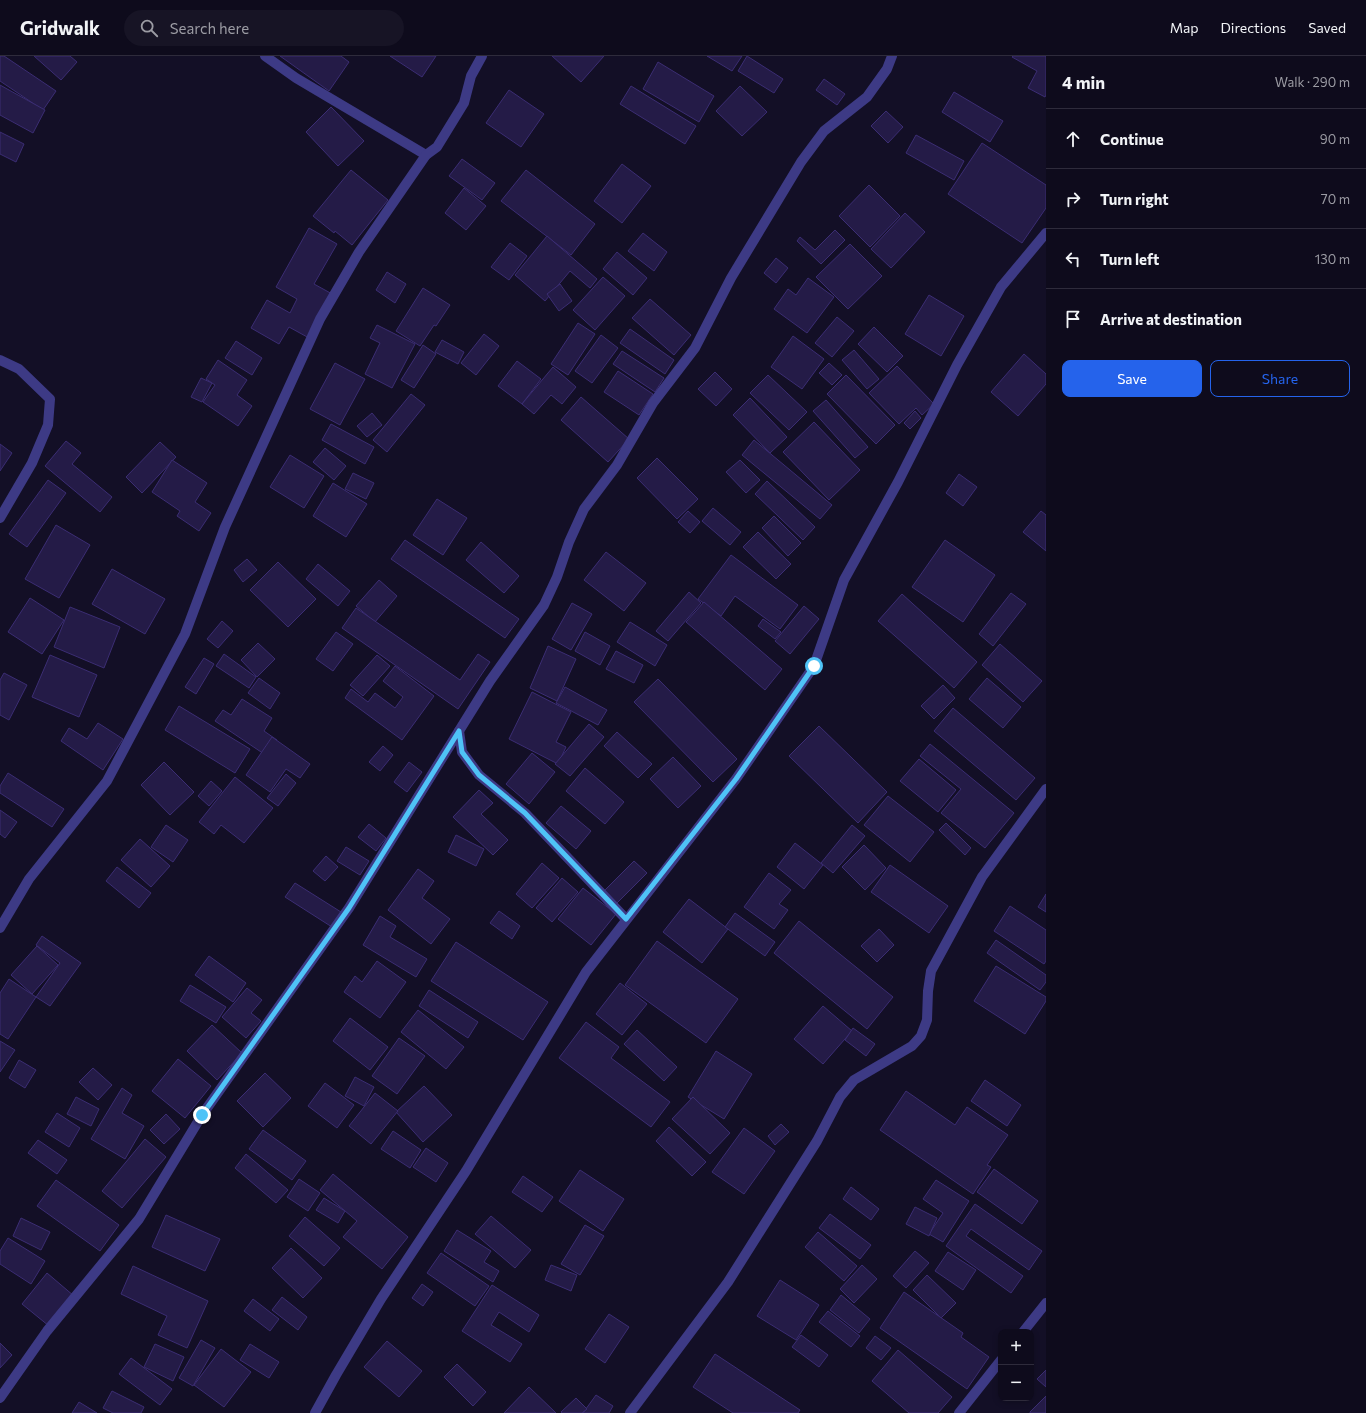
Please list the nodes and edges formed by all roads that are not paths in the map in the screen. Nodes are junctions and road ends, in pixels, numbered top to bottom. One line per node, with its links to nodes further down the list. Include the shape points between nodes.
1 (265, 56): 4 (street, via 296,78)
2 (482, 56): 4 (street, via 472,76 464,103 437,147)
3 (892, 56): 8 (street, via 887,69 867,97 824,131 801,162 731,278 695,348 653,403 617,465 584,509 544,605 490,681)
4 (426, 155): 11 (street, via 359,252 320,319 225,527 185,634 107,781 29,879)
5 (1046, 233): 10 (street, via 1001,287 957,364 898,482 844,580 814,666 736,779)
6 (0, 360): 7 (street, via 18,369 50,399 48,426 32,463)
7 (0, 518)
8 (459, 731): 10 (street, via 462,752 479,775 525,813); 15 (street, via 349,908 202,1115 139,1219 48,1331)
9 (1046, 789): 17 (street, via 982,877 931,971 927,1020 922,1036 912,1046 854,1080 840,1097 817,1141 728,1282)
10 (626, 919): 16 (street, via 586,972 466,1171 381,1299)
11 (0, 928)
12 (1046, 1304): 13 (street)
13 (1026, 1329)
14 (998, 1364): 18 (street)
15 (0, 1398)
16 (315, 1413)
17 (630, 1413)
18 (959, 1413)

